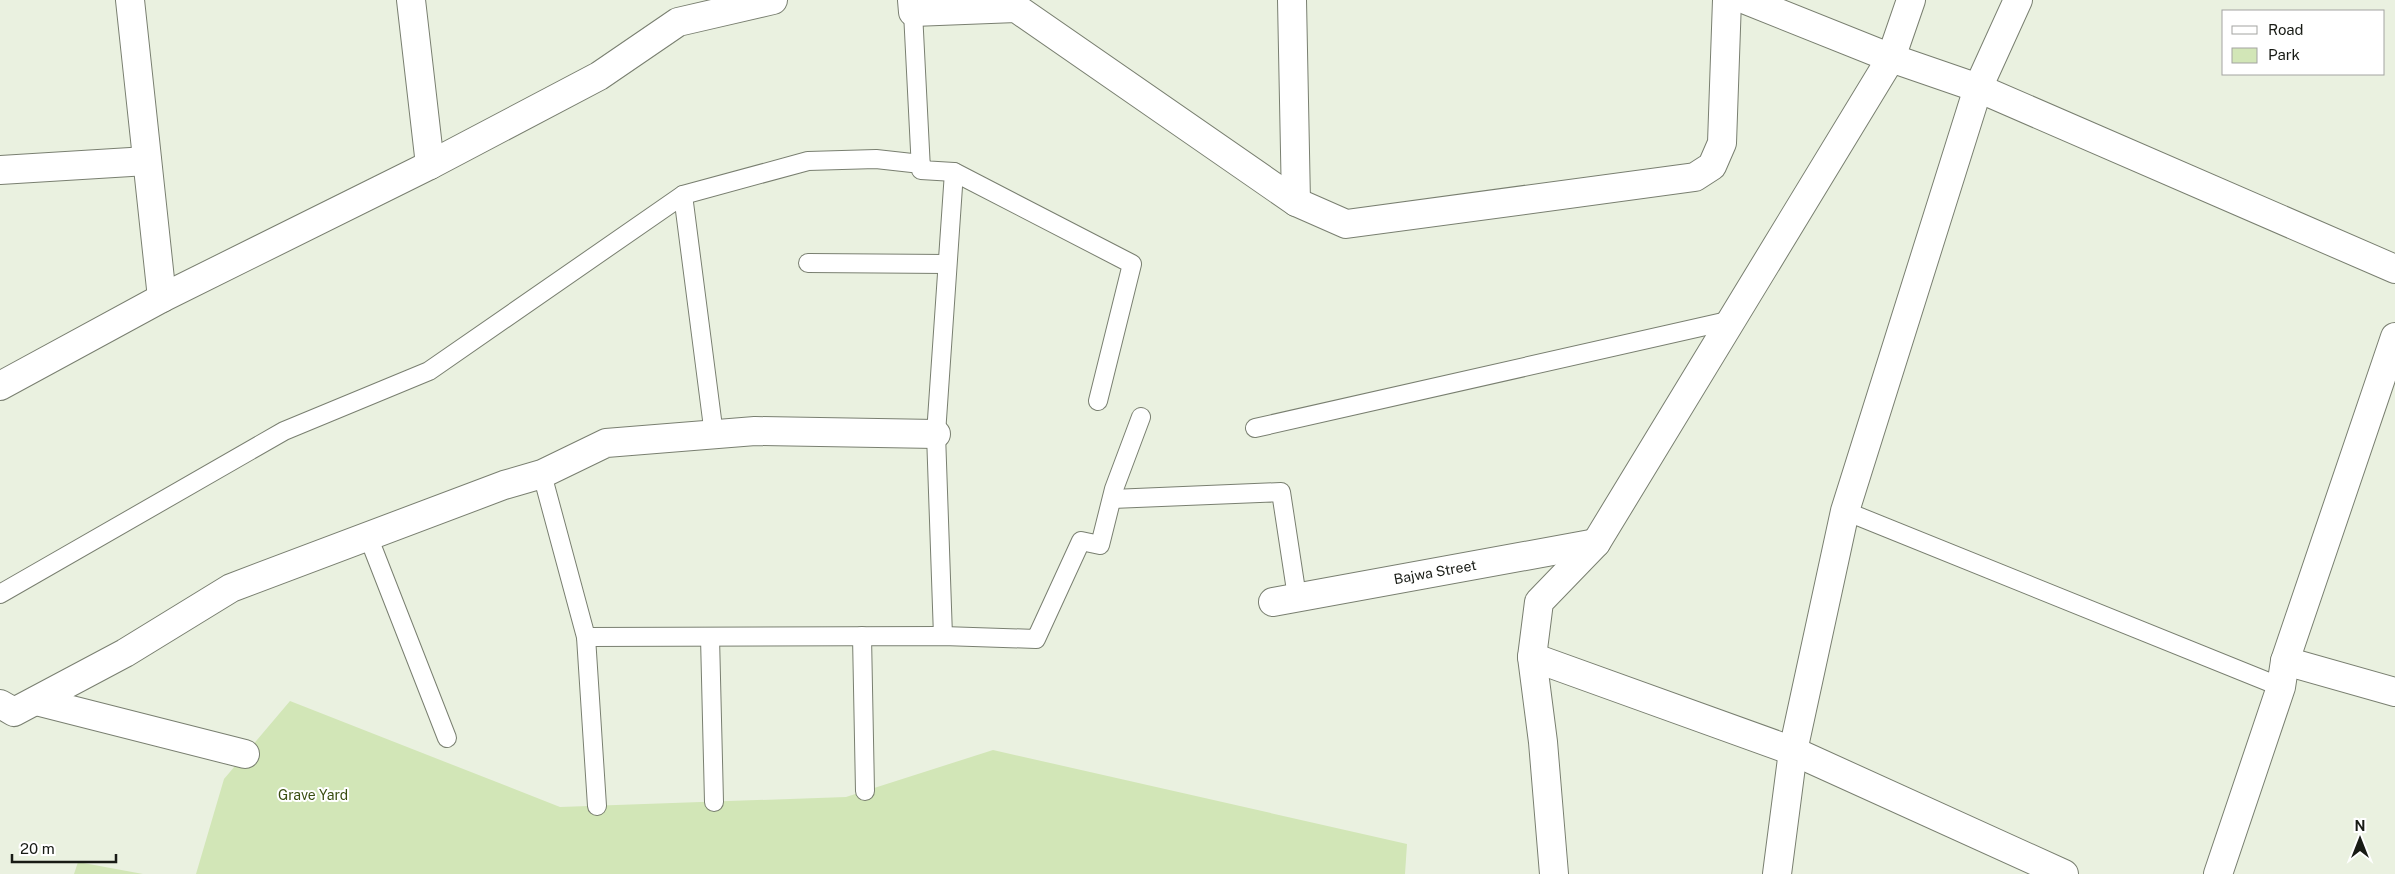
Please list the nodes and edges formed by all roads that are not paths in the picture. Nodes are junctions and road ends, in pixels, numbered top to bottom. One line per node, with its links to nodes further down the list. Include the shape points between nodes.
1 (130, 0): 12 (street)
2 (411, 0): 14 (street)
3 (1292, 0): 18 (street)
4 (1727, 0): 18 (street, via 1722,143 1712,166 1695,177 1346,224)
5 (1746, 0): 10 (street)
6 (1911, 0): 10 (street)
7 (2018, 0): 11 (street)
8 (761, 1): 14 (street, via 678,22 599,76)
9 (912, 6): 13 (lane); 18 (street, via 1016,8)
10 (1891, 58): 11 (street); 23 (street)
11 (1978, 88): 21 (street); 33 (street)
12 (147, 161): 15 (street); 22 (street)
13 (921, 164): 16 (lane, via 921,170); 17 (lane, via 876,160 808,161)
14 (430, 165): 22 (street)
15 (0, 170)
16 (954, 172): 20 (lane); 26 (lane, via 1132,264)
17 (683, 195): 30 (lane); 36 (lane, via 429,371 284,431)
18 (1296, 202)
19 (808, 263): 20 (lane)
20 (948, 264): 29 (lane)
21 (2395, 269)
22 (162, 298): 25 (street)
23 (1732, 320): 28 (lane); 35 (street)
24 (2395, 337): 43 (street)
25 (0, 386)
26 (1098, 401)
27 (1141, 417): 32 (lane)
28 (1255, 428)
29 (936, 434): 30 (street, via 755,431); 39 (lane)
30 (714, 435): 31 (street, via 606,443)
31 (542, 474): 34 (street); 40 (lane)
32 (1112, 499): 37 (lane, via 1280,492); 39 (lane, via 1100,546 1081,541 1036,639)
33 (1845, 511): 44 (lane); 49 (street)
34 (368, 536): 46 (street, via 231,588 125,653); 48 (lane)
35 (1596, 543): 37 (street, Bajwa Street); 42 (street, via 1539,602)
36 (0, 594)
37 (1285, 600)
38 (862, 636): 39 (lane); 41 (lane); 51 (lane)
39 (943, 636)
40 (586, 637): 41 (lane); 53 (lane)
41 (710, 637): 52 (lane)
42 (1532, 657): 49 (street); 55 (street)
43 (2285, 661): 44 (street); 45 (street)
44 (2281, 687): 57 (street)
45 (2395, 692)
46 (36, 701): 47 (street, via 14,712); 50 (street)
47 (0, 704)
48 (447, 738)
49 (1794, 751): 54 (street); 56 (street)
50 (245, 754)
51 (865, 791)
52 (714, 802)
53 (597, 806)
54 (2056, 872)
55 (1554, 874)
56 (1776, 874)
57 (2218, 874)

